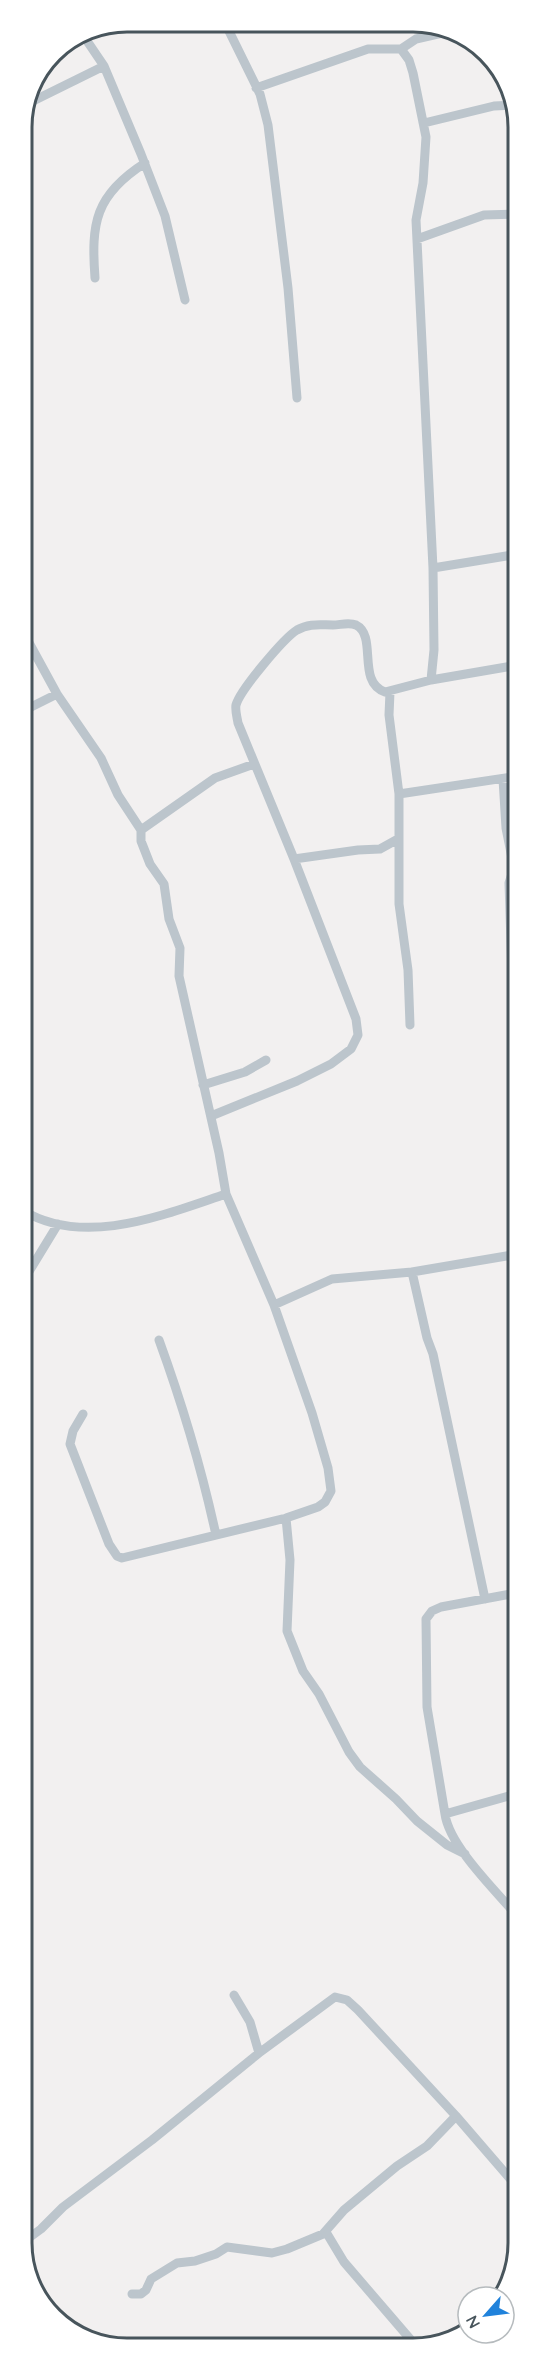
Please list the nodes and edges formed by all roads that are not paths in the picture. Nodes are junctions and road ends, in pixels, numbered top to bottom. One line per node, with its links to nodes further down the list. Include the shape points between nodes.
1 (229, 31): 6 (street)
2 (436, 34): 4 (street, via 416,39)
3 (87, 41): 5 (street)
4 (401, 49): 6 (street, via 368,49); 9 (street, via 409,60)
5 (104, 66): 7 (street); 10 (street)
6 (256, 88): 15 (street, via 268,124)
7 (36, 100)
8 (506, 105): 9 (street)
9 (424, 123): 12 (street, via 427,155 416,220)
10 (145, 163): 13 (street, via 118,185 99,210 93,233); 14 (street, via 165,216)
11 (508, 214): 12 (street, via 484,215)
12 (417, 239): 17 (street)
13 (95, 278)
14 (185, 300)
15 (297, 398)
16 (508, 556): 17 (street)
17 (433, 568): 20 (street)
18 (32, 648): 22 (street)
19 (508, 667): 20 (street)
20 (431, 680): 21 (street)
21 (390, 692): 24 (street, via 374,687 366,642 356,625 311,624 295,631 235,706); 27 (street, via 388,715)
22 (57, 694): 23 (street); 28 (street, via 101,758 118,795)
23 (32, 707)
24 (254, 764): 28 (street, via 215,778); 31 (street)
25 (508, 777): 26 (street)
26 (503, 778): 27 (street); 29 (street)
27 (399, 794): 30 (street)
28 (141, 830): 34 (street, via 150,864 164,884 169,919 180,948 179,976)
29 (508, 834)
30 (398, 839): 31 (street, via 380,849); 32 (street, via 399,904)
31 (294, 859): 35 (street, via 356,1019 358,1035 351,1049 331,1064)
32 (410, 1025)
33 (266, 1060): 34 (street, via 245,1072)
34 (203, 1085): 35 (street)
35 (211, 1116): 36 (street)
36 (226, 1194): 38 (street, via 141,1221 112,1226); 42 (street)
37 (31, 1215): 38 (street)
38 (58, 1224): 40 (street)
39 (508, 1256): 41 (street)
40 (31, 1267)
41 (412, 1272): 42 (street, via 332,1279); 48 (street)
42 (274, 1305): 45 (street, via 312,1413 331,1491 318,1507)
43 (159, 1340): 46 (street, via 187,1418)
44 (83, 1414): 46 (street, via 70,1444 117,1556)
45 (286, 1518): 46 (street); 51 (street, via 290,1560 287,1631 303,1671 360,1767 417,1821)
46 (216, 1535)
47 (508, 1596): 48 (street)
48 (485, 1599): 50 (street, via 441,1607 426,1619 427,1707)
49 (508, 1796): 50 (street)
50 (444, 1814): 51 (street)
51 (465, 1854): 52 (street)
52 (508, 1905)
53 (234, 1995): 54 (street, via 250,2022)
54 (259, 2053): 55 (street, via 326,2003 341,1997 358,2010); 58 (street)
55 (456, 2116): 56 (street); 57 (street, via 427,2146 344,2210)
56 (508, 2176)
57 (326, 2232): 59 (street, via 272,2253 227,2247 195,2261 177,2263 151,2279 141,2294); 60 (street, via 344,2262)
58 (31, 2236)
59 (132, 2294)
60 (409, 2338)

